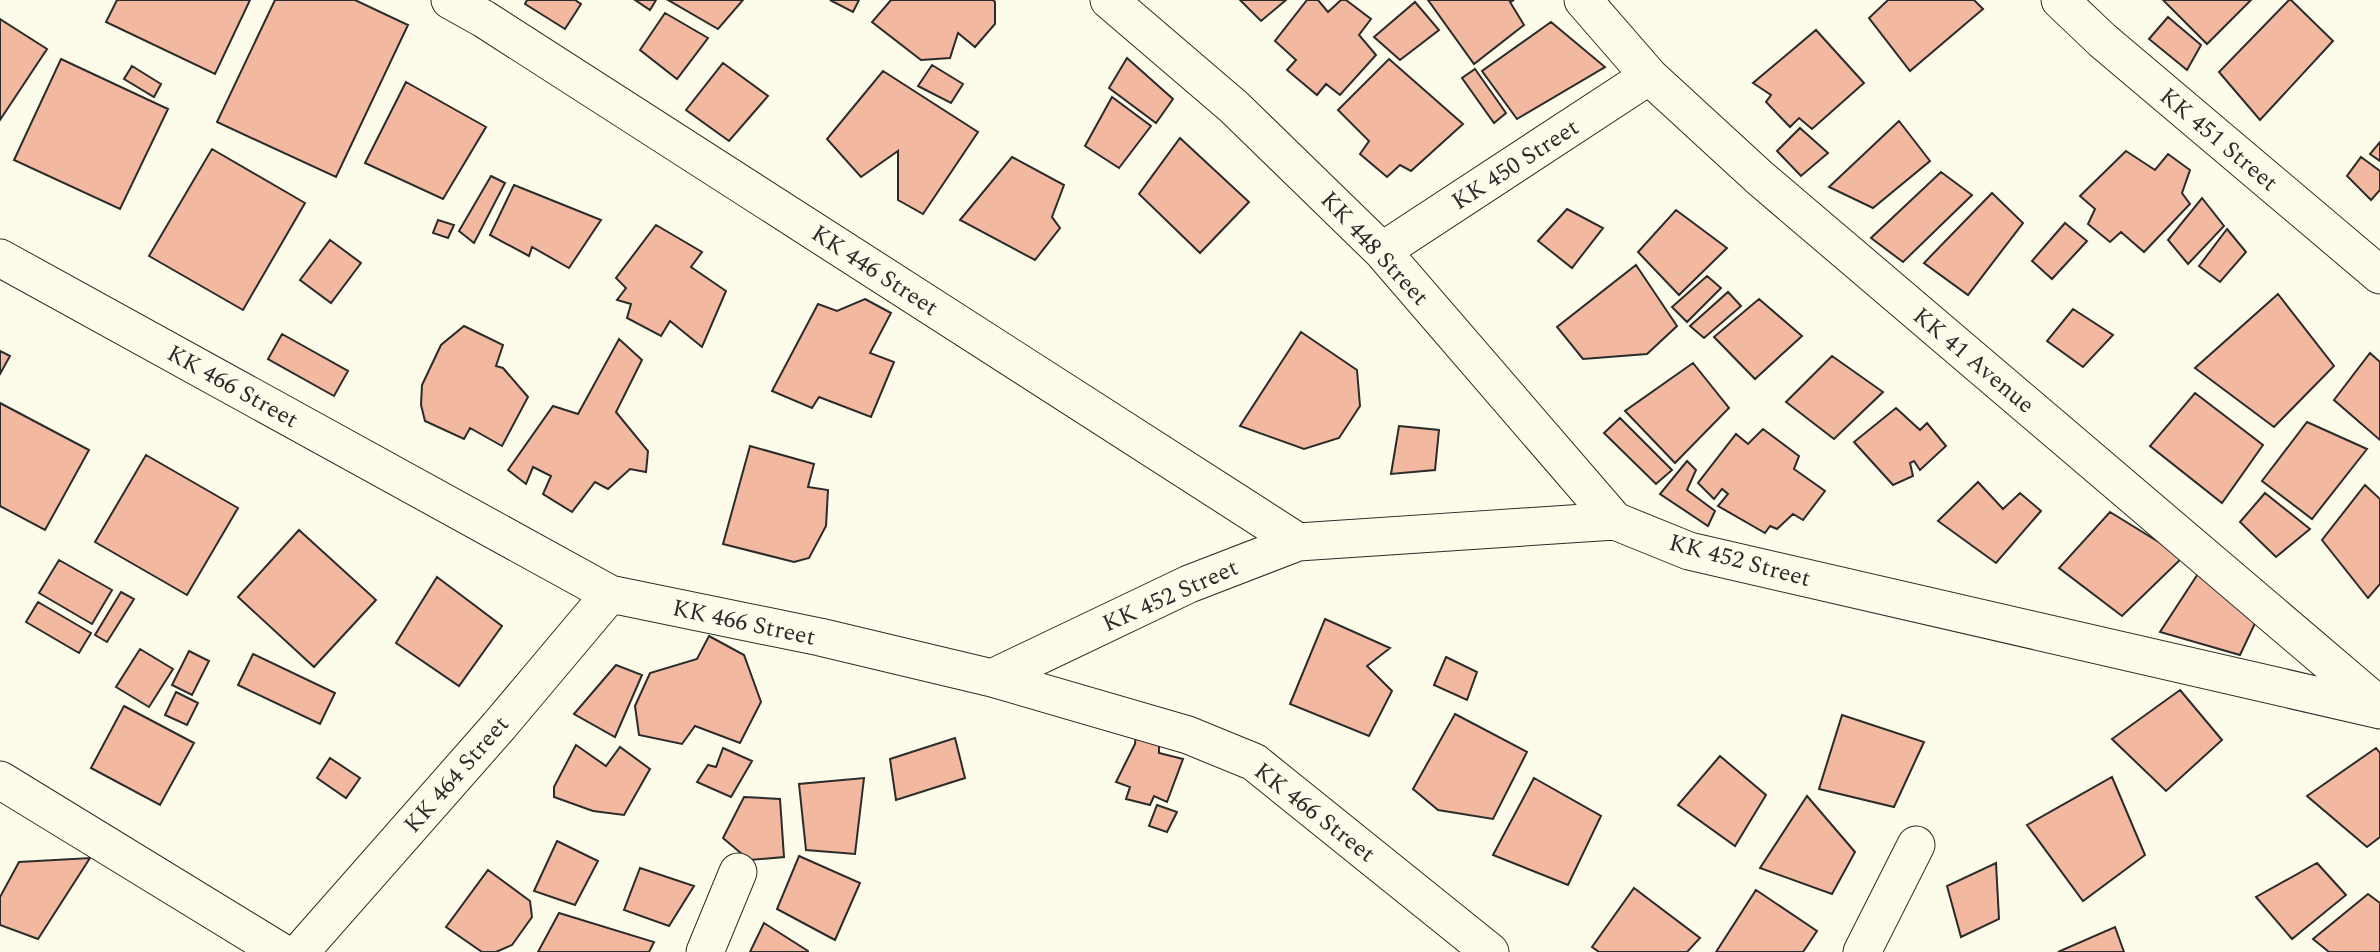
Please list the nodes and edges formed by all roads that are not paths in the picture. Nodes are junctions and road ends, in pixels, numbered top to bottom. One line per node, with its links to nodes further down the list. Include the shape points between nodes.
1 (450, 0): 5 (street, KK 446 Street)
2 (1109, 0): 7 (street, KK 448 Street, via 1234,107)
3 (1583, 0): 6 (street, KK 41 Avenue)
4 (2060, 0): 9 (street, KK 451 Street)
5 (492, 9): 11 (street, KK 446 Street)
6 (1649, 76): 7 (street, KK 450 Street); 14 (street, KK 41 Avenue, via 1760,178)
7 (1382, 251): 10 (street, KK 448 Street)
8 (0, 258): 12 (street, KK 466 Street)
9 (2380, 275)
10 (1615, 521): 11 (street, KK 452 Street); 14 (street, KK 452 Street, via 1689,551)
11 (1298, 542): 13 (street, KK 452 Street, via 1189,584)
12 (610, 594): 13 (street, KK 466 Street); 19 (street, KK 464 Street)
13 (992, 678): 21 (street, KK 466 Street, via 1188,735 1254,762)
14 (2380, 708)
15 (0, 780): 18 (street)
16 (1916, 845): 22 (street)
17 (738, 872): 20 (street)
18 (281, 952)
19 (300, 952)
20 (705, 952)
21 (1490, 952)
22 (1862, 952)

